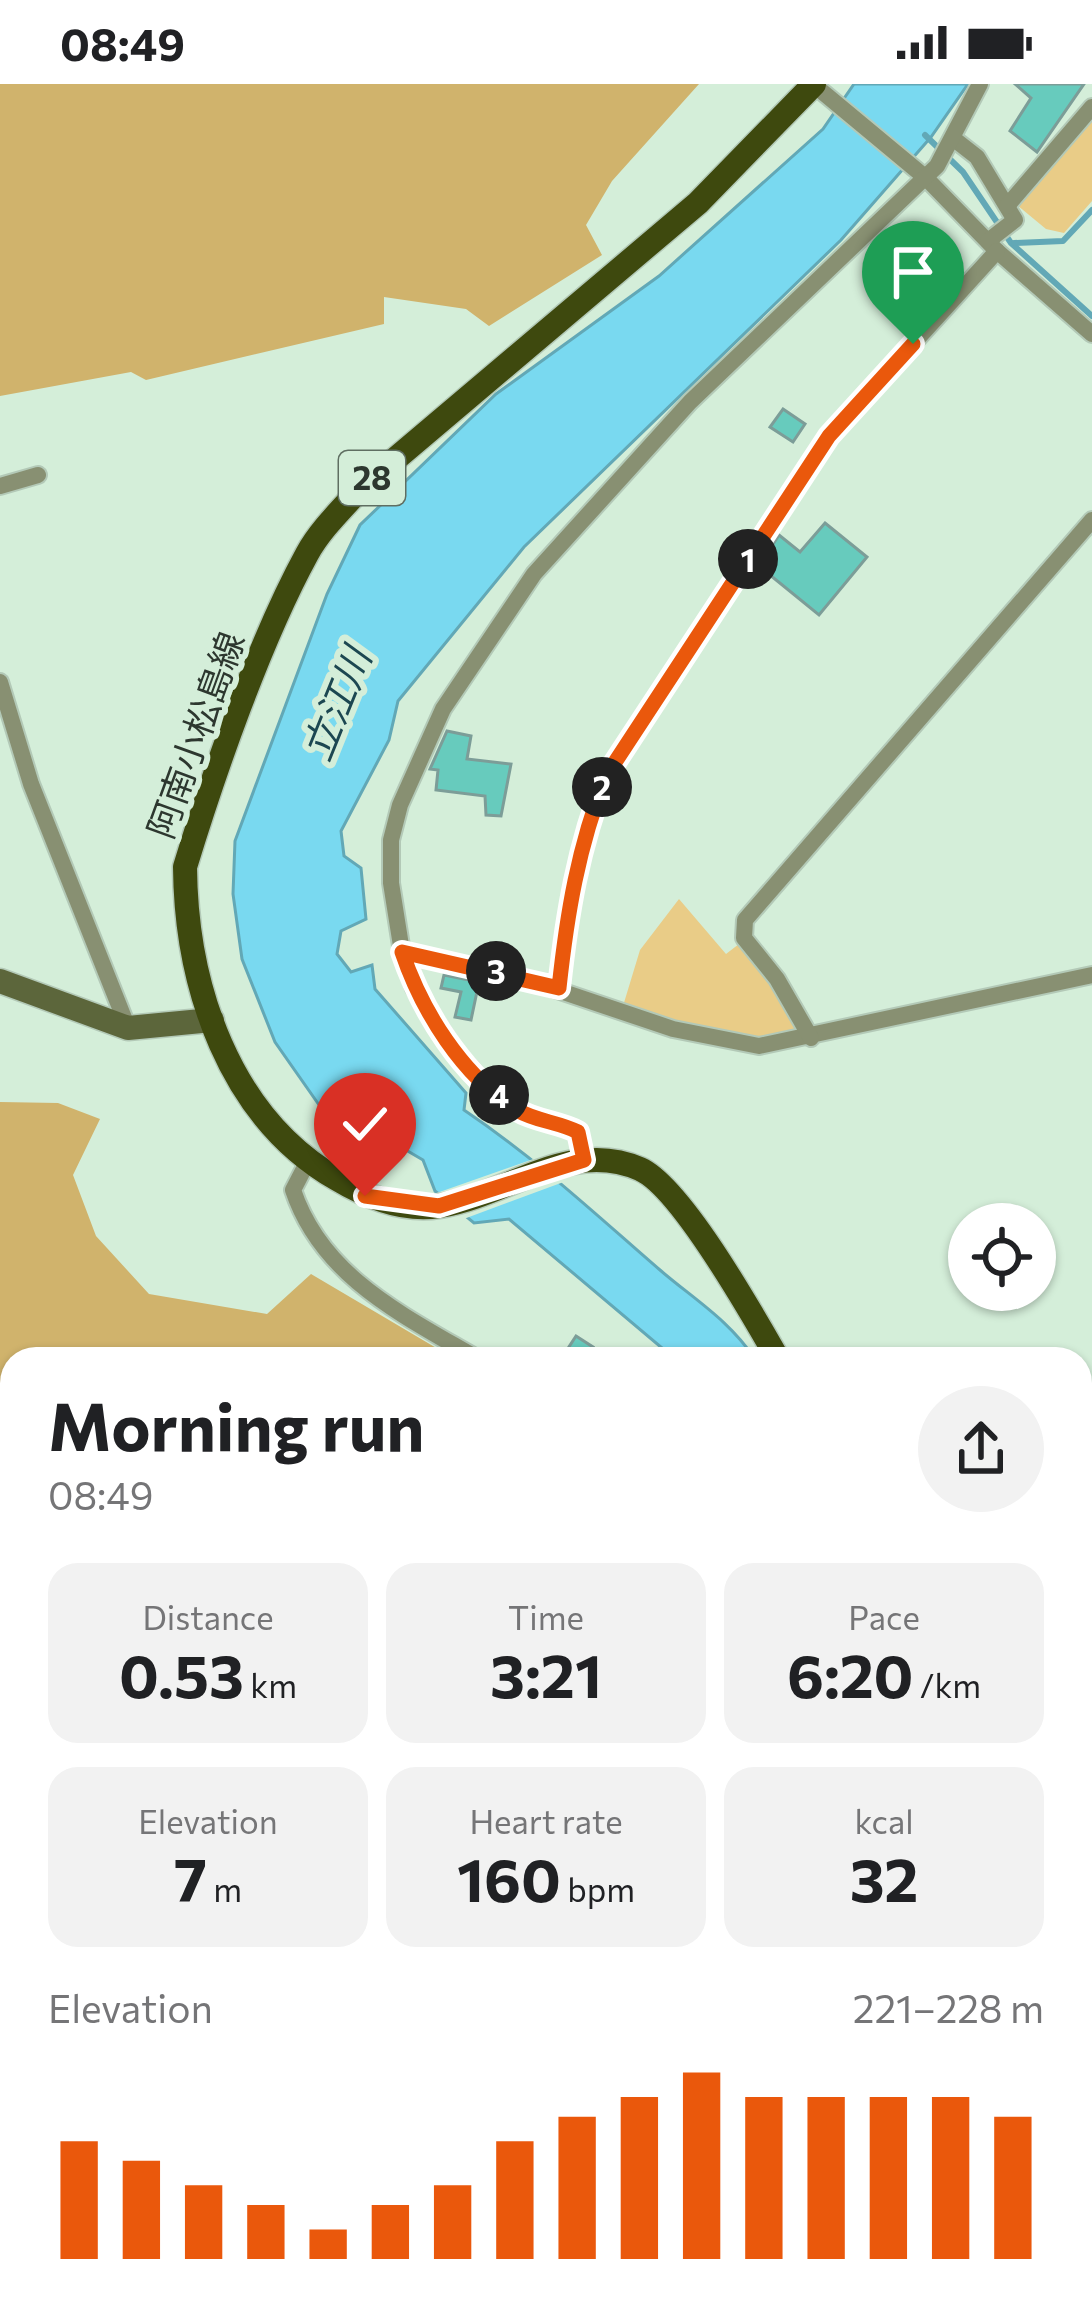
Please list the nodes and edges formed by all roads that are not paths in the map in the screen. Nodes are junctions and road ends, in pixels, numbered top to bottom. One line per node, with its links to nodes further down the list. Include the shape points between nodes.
1 (813, 84): 4 (street); 15 (main road, 阿南小松島線 / 28, via 698,203 360,488 309,550 185,867 185,914)
2 (980, 84): 4 (street)
3 (1092, 107): 5 (street)
4 (937, 161): 5 (street); 5 (street, via 977,158); 11 (street, via 592,505 472,662 417,761 391,840)
5 (999, 231): 6 (street); 14 (street, via 829,436 606,776 578,859)
6 (1092, 334)
7 (38, 475): 8 (street)
8 (0, 486)
9 (1092, 520): 17 (street, via 745,920 744,938)
10 (0, 682): 16 (street, via 31,784)
11 (402, 952): 14 (street); 19 (street, via 414,988 456,1052 520,1112 578,1132)
12 (1092, 975): 17 (street)
13 (0, 981): 16 (main road)
14 (559, 988): 17 (street, via 723,1042)
15 (212, 1020): 16 (main road); 18 (main road, 阿南小松島線 / 28, via 250,1101)
16 (128, 1028)
17 (811, 1038)
18 (307, 1162): 19 (main road, 阿南小松島線 / 28, via 365,1196 439,1206); 20 (street, via 293,1190 326,1255)
19 (573, 1162): 21 (main road, 阿南小松島線 / 28, via 600,1158 646,1171 676,1200)
20 (459, 1347)
21 (770, 1347)

